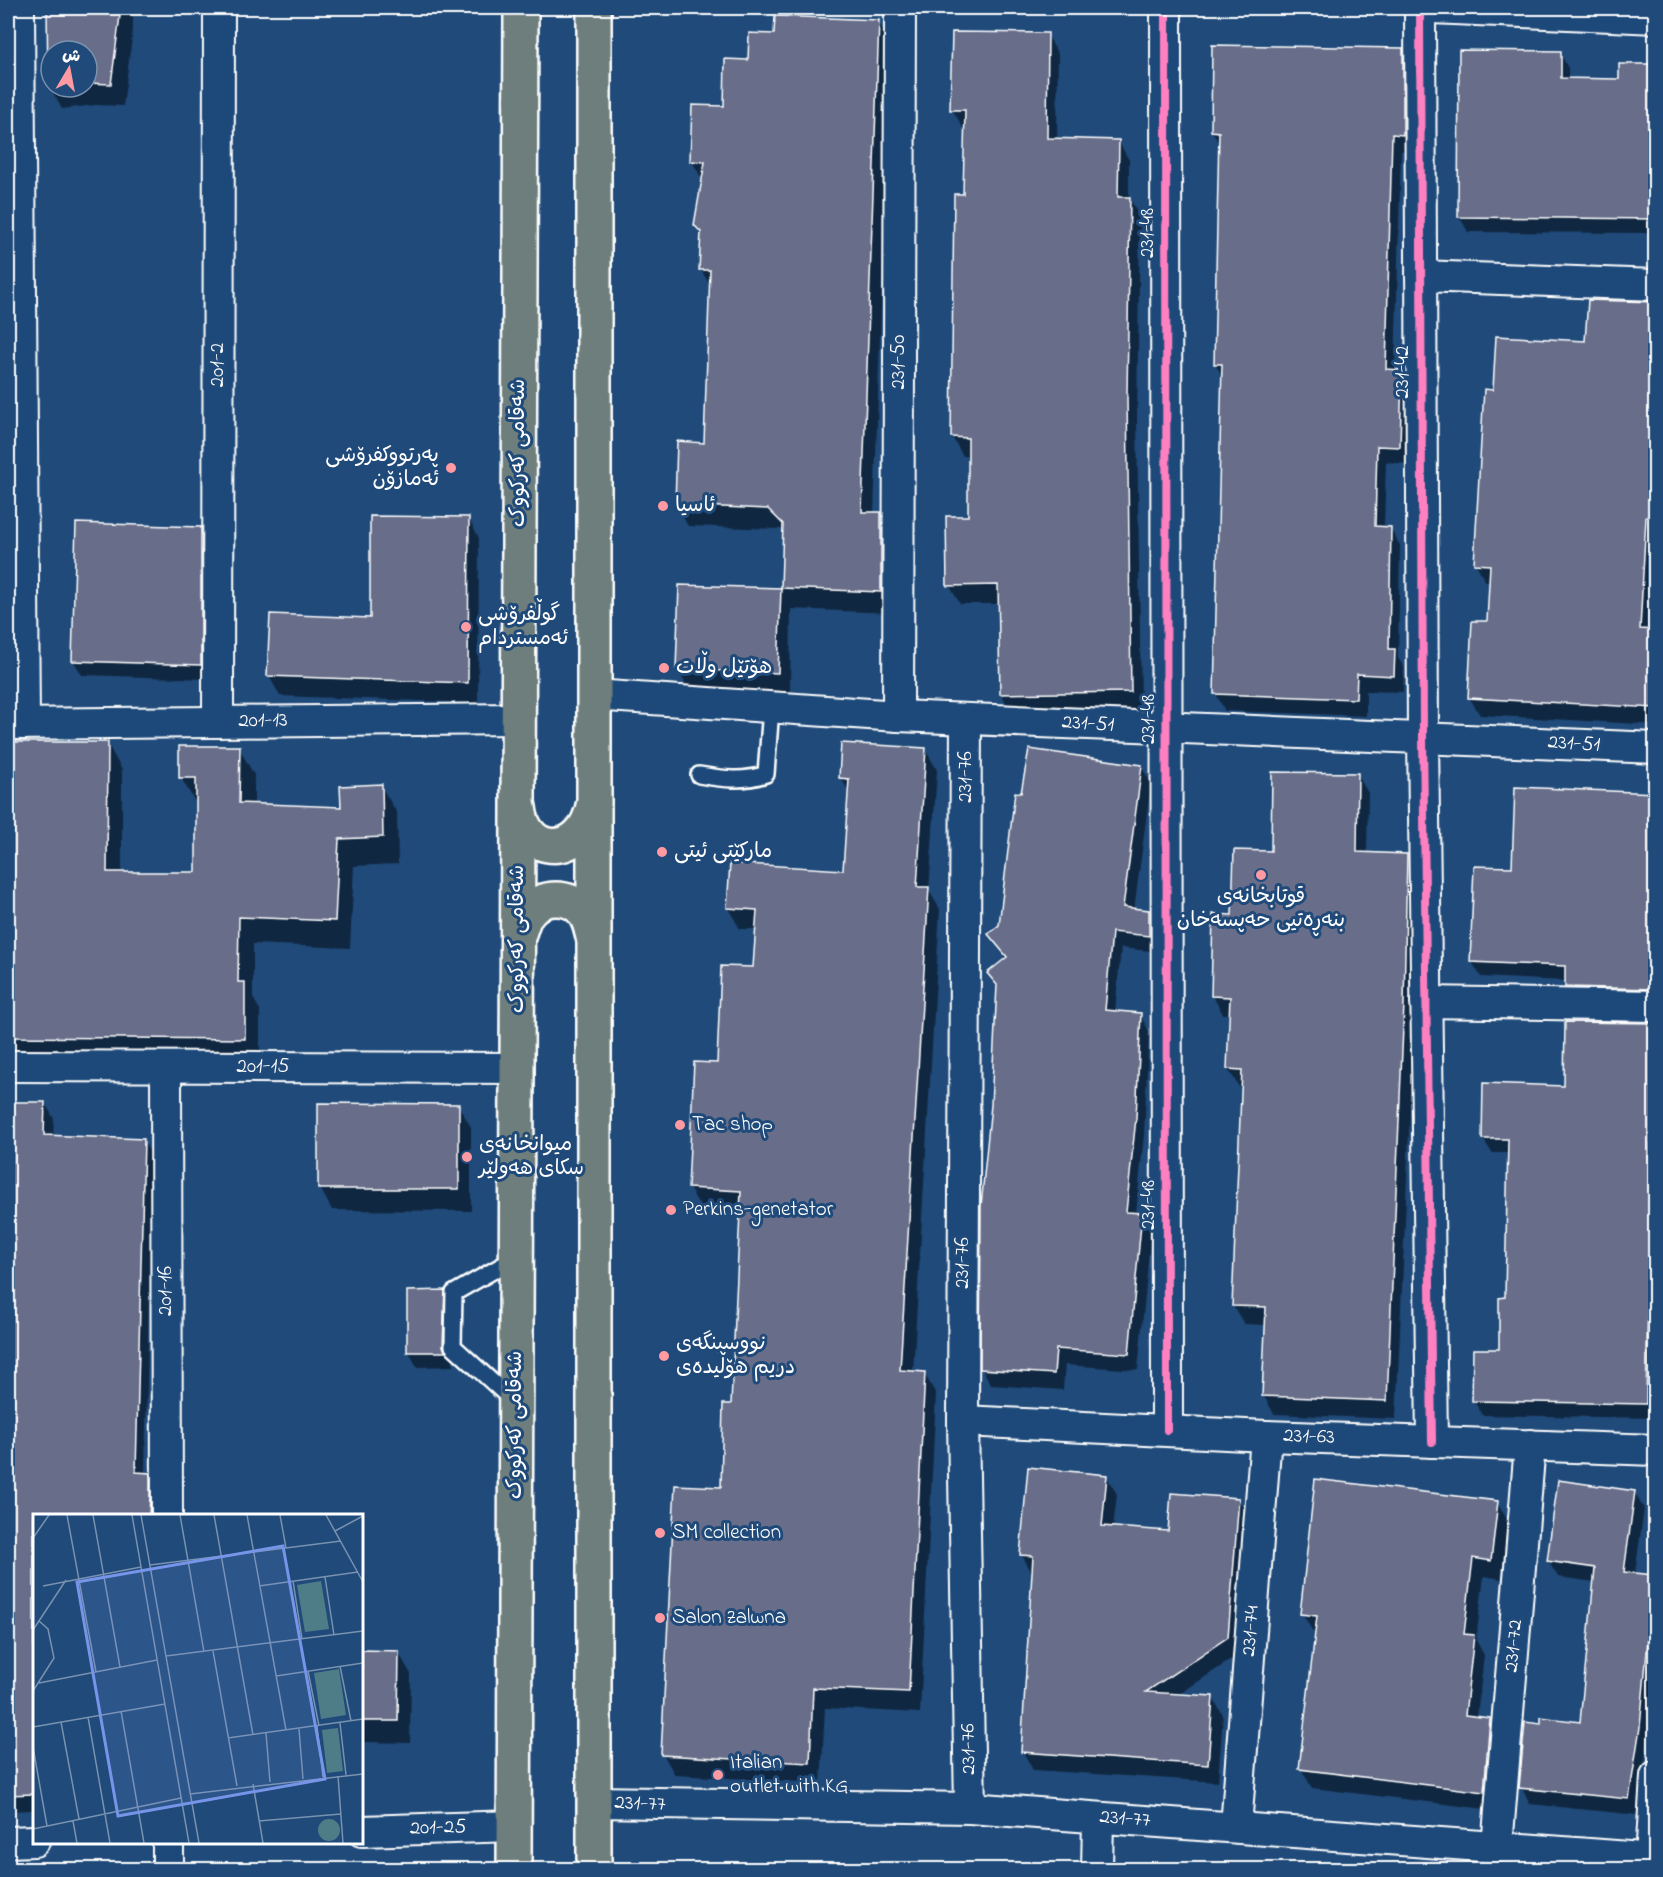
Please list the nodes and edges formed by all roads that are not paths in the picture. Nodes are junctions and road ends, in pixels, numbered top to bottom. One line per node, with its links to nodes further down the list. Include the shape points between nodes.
1 (19, 8): 18 (street)
2 (219, 8): 17 (street, 201-2)
3 (521, 8): 15 (highway, شەقامی کەرکووک)
4 (594, 8): 12 (highway)
5 (900, 8): 14 (street, 231-50)
6 (1166, 8): 19 (street, 231-48)
7 (1420, 8): 10 (street, 231-42)
8 (1431, 8): 9 (street)
9 (1656, 18)
10 (1421, 276): 11 (street); 20 (street, 231-42)
11 (1656, 285)
12 (593, 695): 13 (street, 231-51); 23 (highway)
13 (771, 708): 14 (street, 231-51); 22 (lane, via 766,774 729,780)
14 (898, 716): 16 (street, 231-51)
15 (519, 719): 17 (street, 201-13); 24 (highway, شەقامی کەرکووک)
16 (966, 719): 19 (street, 231-51); 34 (street, 231-76)
17 (218, 722): 18 (street, 201-13)
18 (16, 724)
19 (1167, 728): 20 (street, 231-51); 35 (street, 231-48)
20 (1423, 737): 21 (street, 231-51); 27 (street, 231-42)
21 (1656, 748)
22 (699, 775)
23 (593, 801): 24 (highway, via 586,829 568,843 556,845 534,838 525,830); 25 (highway)
24 (520, 809): 26 (highway, شەقامی کەرکووک)
25 (593, 937): 26 (highway, via 582,910 562,899 539,903 529,910); 42 (highway)
26 (518, 938): 31 (highway, شەقامی کەرکووک)
27 (1426, 1002): 28 (street); 37 (street, 231-42)
28 (1656, 1006)
29 (8, 1066): 30 (street, 201-15)
30 (166, 1067): 31 (street, 201-15); 40 (street, 201-16)
31 (518, 1068): 32 (highway, شەقامی کەرکووک)
32 (517, 1257): 33 (highway, شەقامی کەرکووک); 33 (lane, via 454,1293 453,1304 453,1346)
33 (517, 1405): 45 (highway, شەقامی کەرکووک)
34 (963, 1421): 35 (street, 231-63); 43 (street, 231-76)
35 (1167, 1430): 36 (street, 231-63)
36 (1266, 1436): 37 (street, 231-63); 46 (street, 231-74)
37 (1432, 1442): 38 (street, 231-63)
38 (1530, 1446): 39 (street, 231-63); 51 (street, 231-72)
39 (1656, 1450)
40 (167, 1514)
41 (1656, 1776): 52 (street)
42 (594, 1802): 43 (street, 231-77); 55 (highway)
43 (970, 1808): 44 (street, 231-77)
44 (1098, 1818): 46 (street, 231-77); 56 (street)
45 (514, 1826): 47 (street, 201-25); 54 (highway, شەقامی کەرکووک)
46 (1236, 1827): 51 (street, 231-77)
47 (363, 1831)
48 (33, 1841): 49 (street)
49 (8, 1842)
50 (168, 1844): 53 (street)
51 (1497, 1847): 52 (street, 231-77)
52 (1653, 1859)
53 (168, 1869)
54 (514, 1869)
55 (594, 1869)
56 (1097, 1869)

